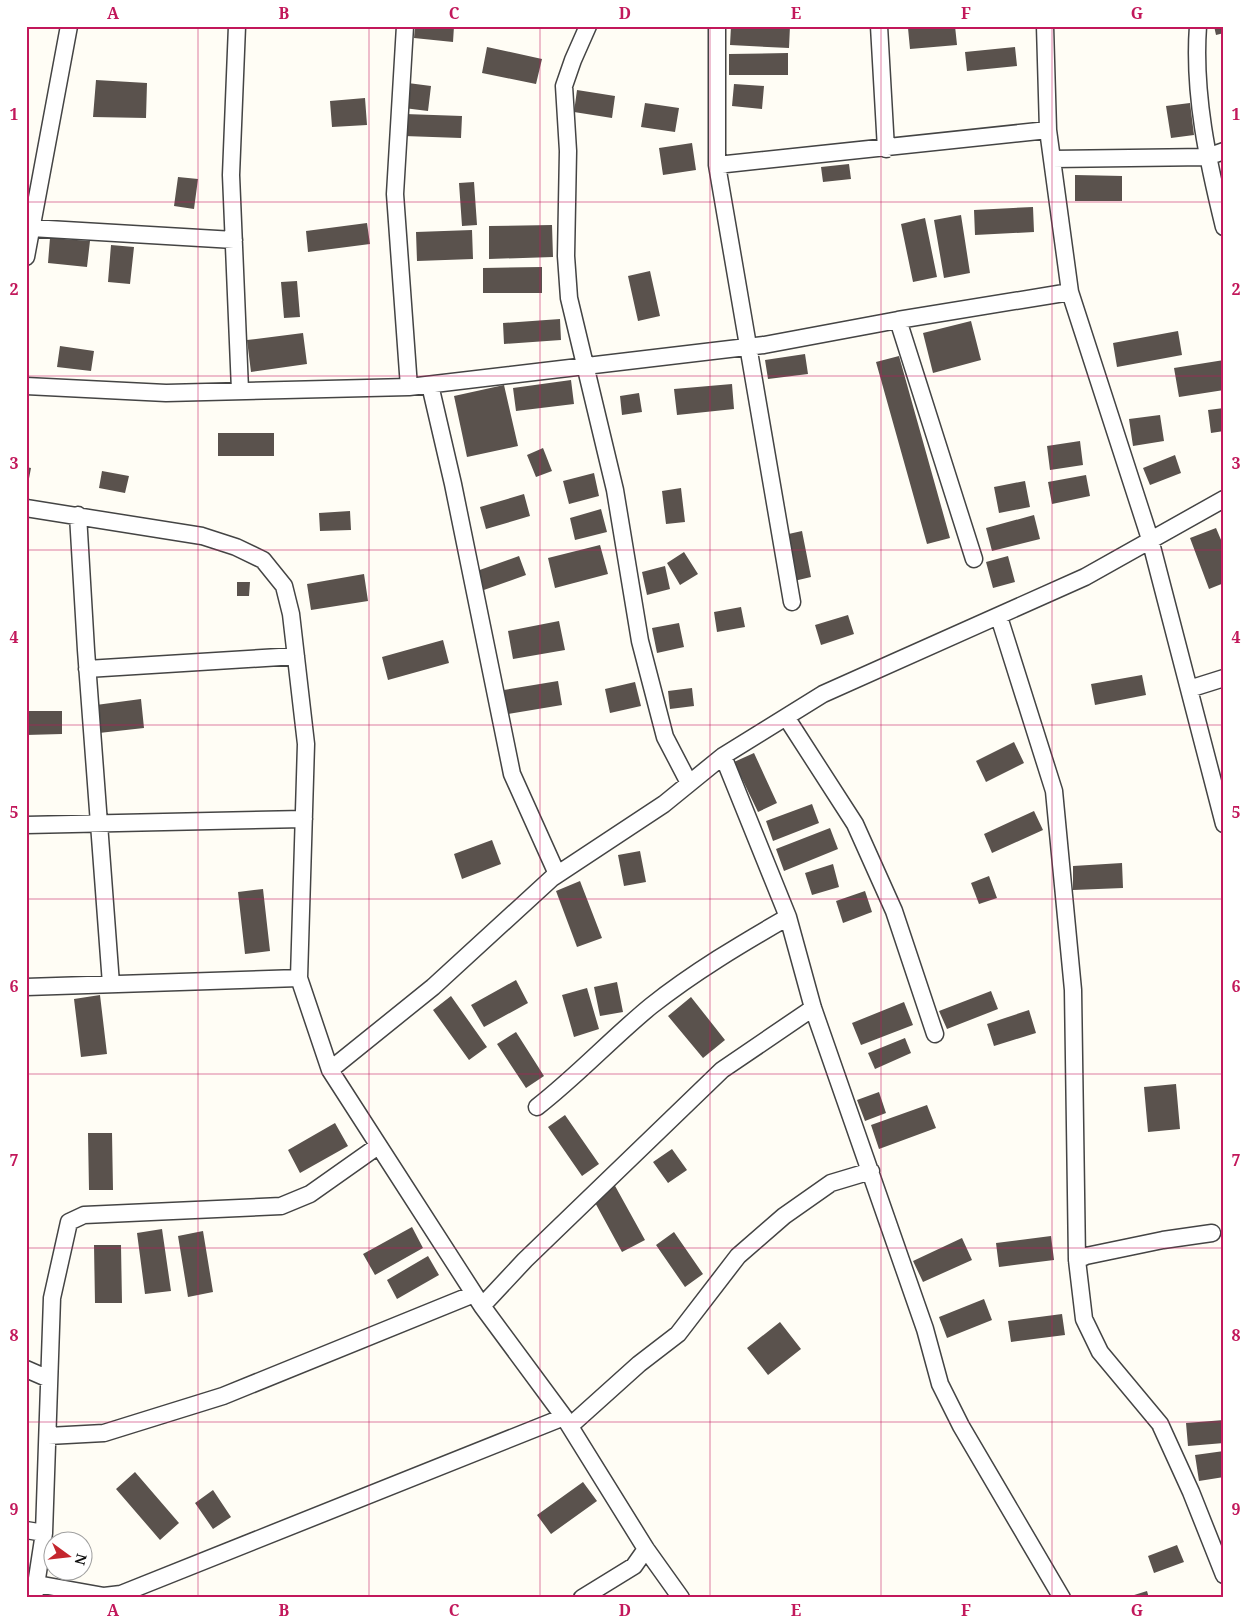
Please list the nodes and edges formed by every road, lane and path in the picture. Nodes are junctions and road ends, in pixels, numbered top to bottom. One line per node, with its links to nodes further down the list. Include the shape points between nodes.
1 (69, 26): 16 (street)
2 (237, 26): 17 (street, via 231,175)
3 (405, 26): 25 (street, via 395,194)
4 (588, 26): 22 (street, via 564,86 568,151 566,264 569,298)
5 (716, 26): 14 (street)
6 (879, 26): 10 (street)
7 (1045, 26): 9 (street)
8 (1198, 26): 12 (street, via 1197,68)
9 (1048, 130): 10 (street); 13 (street)
10 (886, 149): 14 (street)
11 (1224, 151): 12 (street)
12 (1206, 157): 13 (street); 15 (street)
13 (1052, 159): 19 (street)
14 (717, 165): 21 (street)
15 (1224, 227)
16 (31, 228): 17 (street); 18 (street)
17 (234, 240): 26 (street)
18 (26, 257)
19 (1070, 292): 20 (street); 30 (street)
20 (898, 320): 21 (street); 31 (street)
21 (748, 348): 22 (street); 32 (street)
22 (587, 366): 23 (street); 40 (street, via 615,490 640,641 664,737)
23 (430, 385): 25 (street); 45 (street, via 512,774)
24 (26, 386): 26 (street, via 166,393)
25 (409, 387): 26 (street)
26 (240, 390)
27 (1224, 499): 30 (street)
28 (26, 508): 29 (street)
29 (78, 515): 34 (street, via 202,536 263,560 284,586); 35 (street)
30 (1150, 539): 33 (street, via 1085,577); 37 (street)
31 (974, 559)
32 (792, 602)
33 (999, 617): 38 (street, via 823,694); 57 (street, via 1054,791 1073,990)
34 (296, 656): 35 (street); 41 (street, via 306,744)
35 (87, 669): 42 (street)
36 (1224, 678): 37 (street)
37 (1189, 689): 43 (street)
38 (786, 717): 39 (street); 51 (street, via 855,824 894,911)
39 (723, 756): 40 (street); 46 (street)
40 (689, 783): 45 (street, via 664,804)
41 (304, 819): 42 (street); 47 (street)
42 (99, 823): 44 (street); 48 (street)
43 (1224, 824)
44 (26, 825)
45 (557, 874): 52 (street, via 432,988)
46 (788, 916): 50 (street); 53 (street, via 728,951 651,1006)
47 (299, 978): 48 (street); 52 (street)
48 (111, 984): 49 (street)
49 (26, 988)
50 (813, 1008): 55 (street); 58 (street, via 722,1070 525,1260)
51 (935, 1034)
52 (330, 1070): 54 (street)
53 (537, 1107)
54 (378, 1146): 58 (street); 60 (street, via 310,1194 281,1206 84,1215 69,1222 52,1298)
55 (871, 1172): 61 (street, via 831,1183 784,1216 738,1256 678,1334); 72 (street, via 925,1329 940,1384 961,1426)
56 (1212, 1233): 57 (street, via 1163,1240)
57 (1077, 1260): 68 (street, via 1084,1319 1100,1352 1160,1424)
58 (478, 1300): 61 (street); 62 (street, via 223,1396 104,1433)
59 (26, 1369): 60 (street)
60 (49, 1379): 62 (street)
61 (567, 1422): 67 (street); 69 (street, via 121,1594 104,1596)
62 (48, 1436): 64 (street)
63 (26, 1530): 65 (street)
64 (44, 1532)
65 (42, 1533)
66 (42, 1546): 69 (street)
67 (646, 1549): 70 (street, via 634,1566); 71 (street)
68 (1224, 1575)
69 (35, 1591)
70 (582, 1598)
71 (681, 1598)
72 (1062, 1598)

